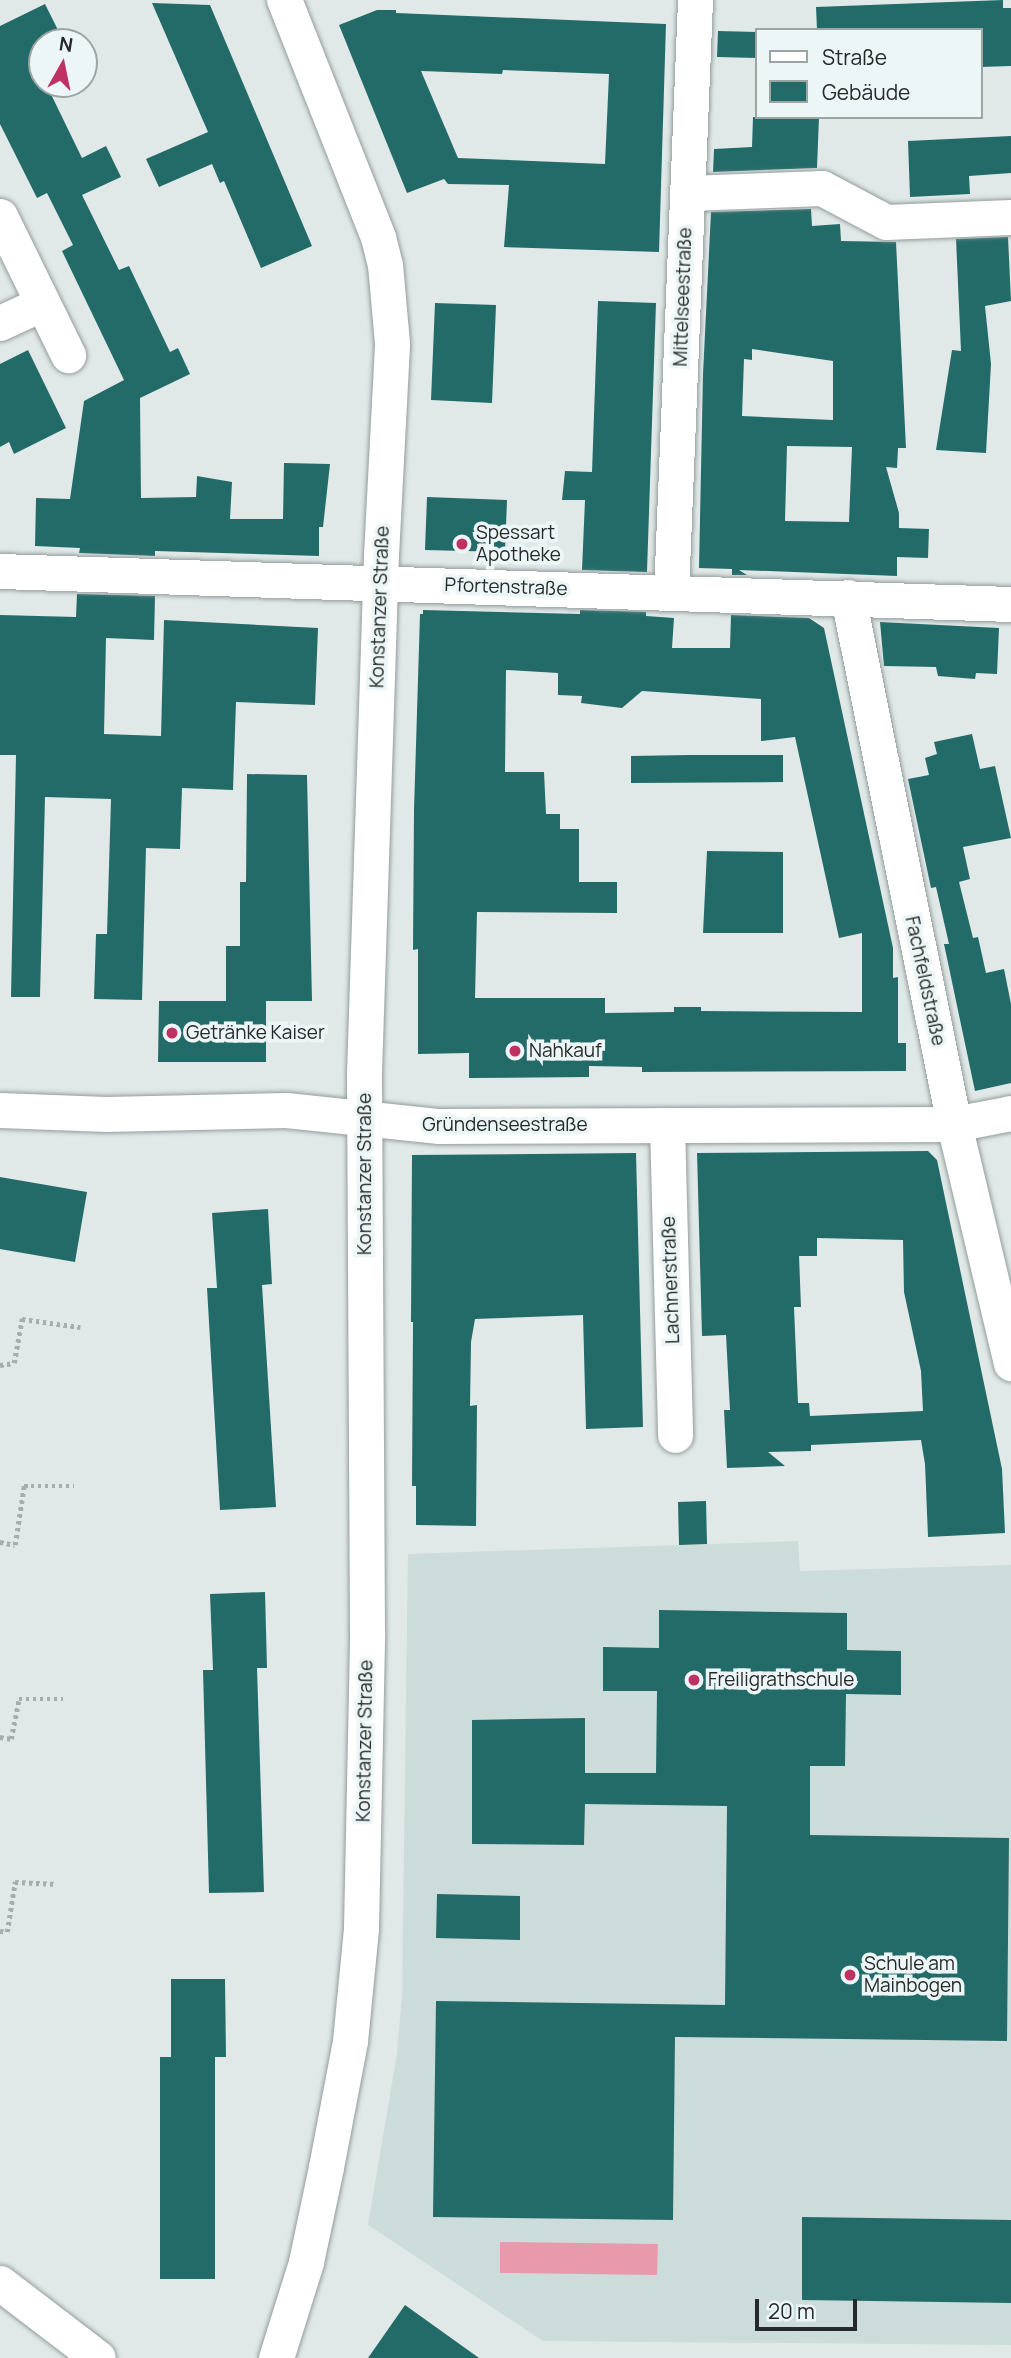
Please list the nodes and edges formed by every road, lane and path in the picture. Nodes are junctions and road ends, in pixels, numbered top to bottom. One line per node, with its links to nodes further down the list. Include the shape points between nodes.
1 (284, 0): 10 (street, Konstanzer Straße, via 385,265 391,369)
2 (695, 0): 3 (street, Mittelseestraße)
3 (687, 193): 5 (street, via 822,188 886,222); 11 (street, Mittelseestraße)
4 (0, 216): 6 (street)
5 (1011, 216)
6 (43, 303): 7 (street); 8 (street)
7 (0, 323)
8 (68, 355)
9 (0, 571): 10 (street, Pfortenstraße)
10 (380, 583): 11 (street, Pfortenstraße); 16 (street, Konstanzer Straße)
11 (671, 593): 12 (street, Pfortenstraße)
12 (848, 597): 13 (street, Pfortenstraße); 17 (street, Fachfeldstraße)
13 (1011, 604)
14 (0, 1110): 16 (street, Gründenseestraße, via 106,1114 286,1110)
15 (1011, 1113): 17 (street, Gründenseestraße)
16 (364, 1117): 18 (street, Gründenseestraße, via 439,1126); 31 (street, Konstanzer Straße, via 367,1632 361,1928 350,2041 327,2167 306,2262)
17 (954, 1124): 18 (street, Gründenseestraße); 20 (street, Fachfeldstraße)
18 (667, 1125): 22 (street, Lachnerstraße)
19 (80, 1327): 21 (path, via 22,1319 14,1363)
20 (1011, 1363)
21 (0, 1364)
22 (675, 1435)
23 (74, 1486): 24 (path, via 24,1486 15,1545)
24 (0, 1542)
25 (63, 1699): 26 (path, via 19,1699 11,1739)
26 (0, 1737)
27 (57, 1884): 28 (path, via 15,1882 8,1932)
28 (0, 1931)
29 (0, 2283): 30 (street)
30 (98, 2358)
31 (276, 2358)

